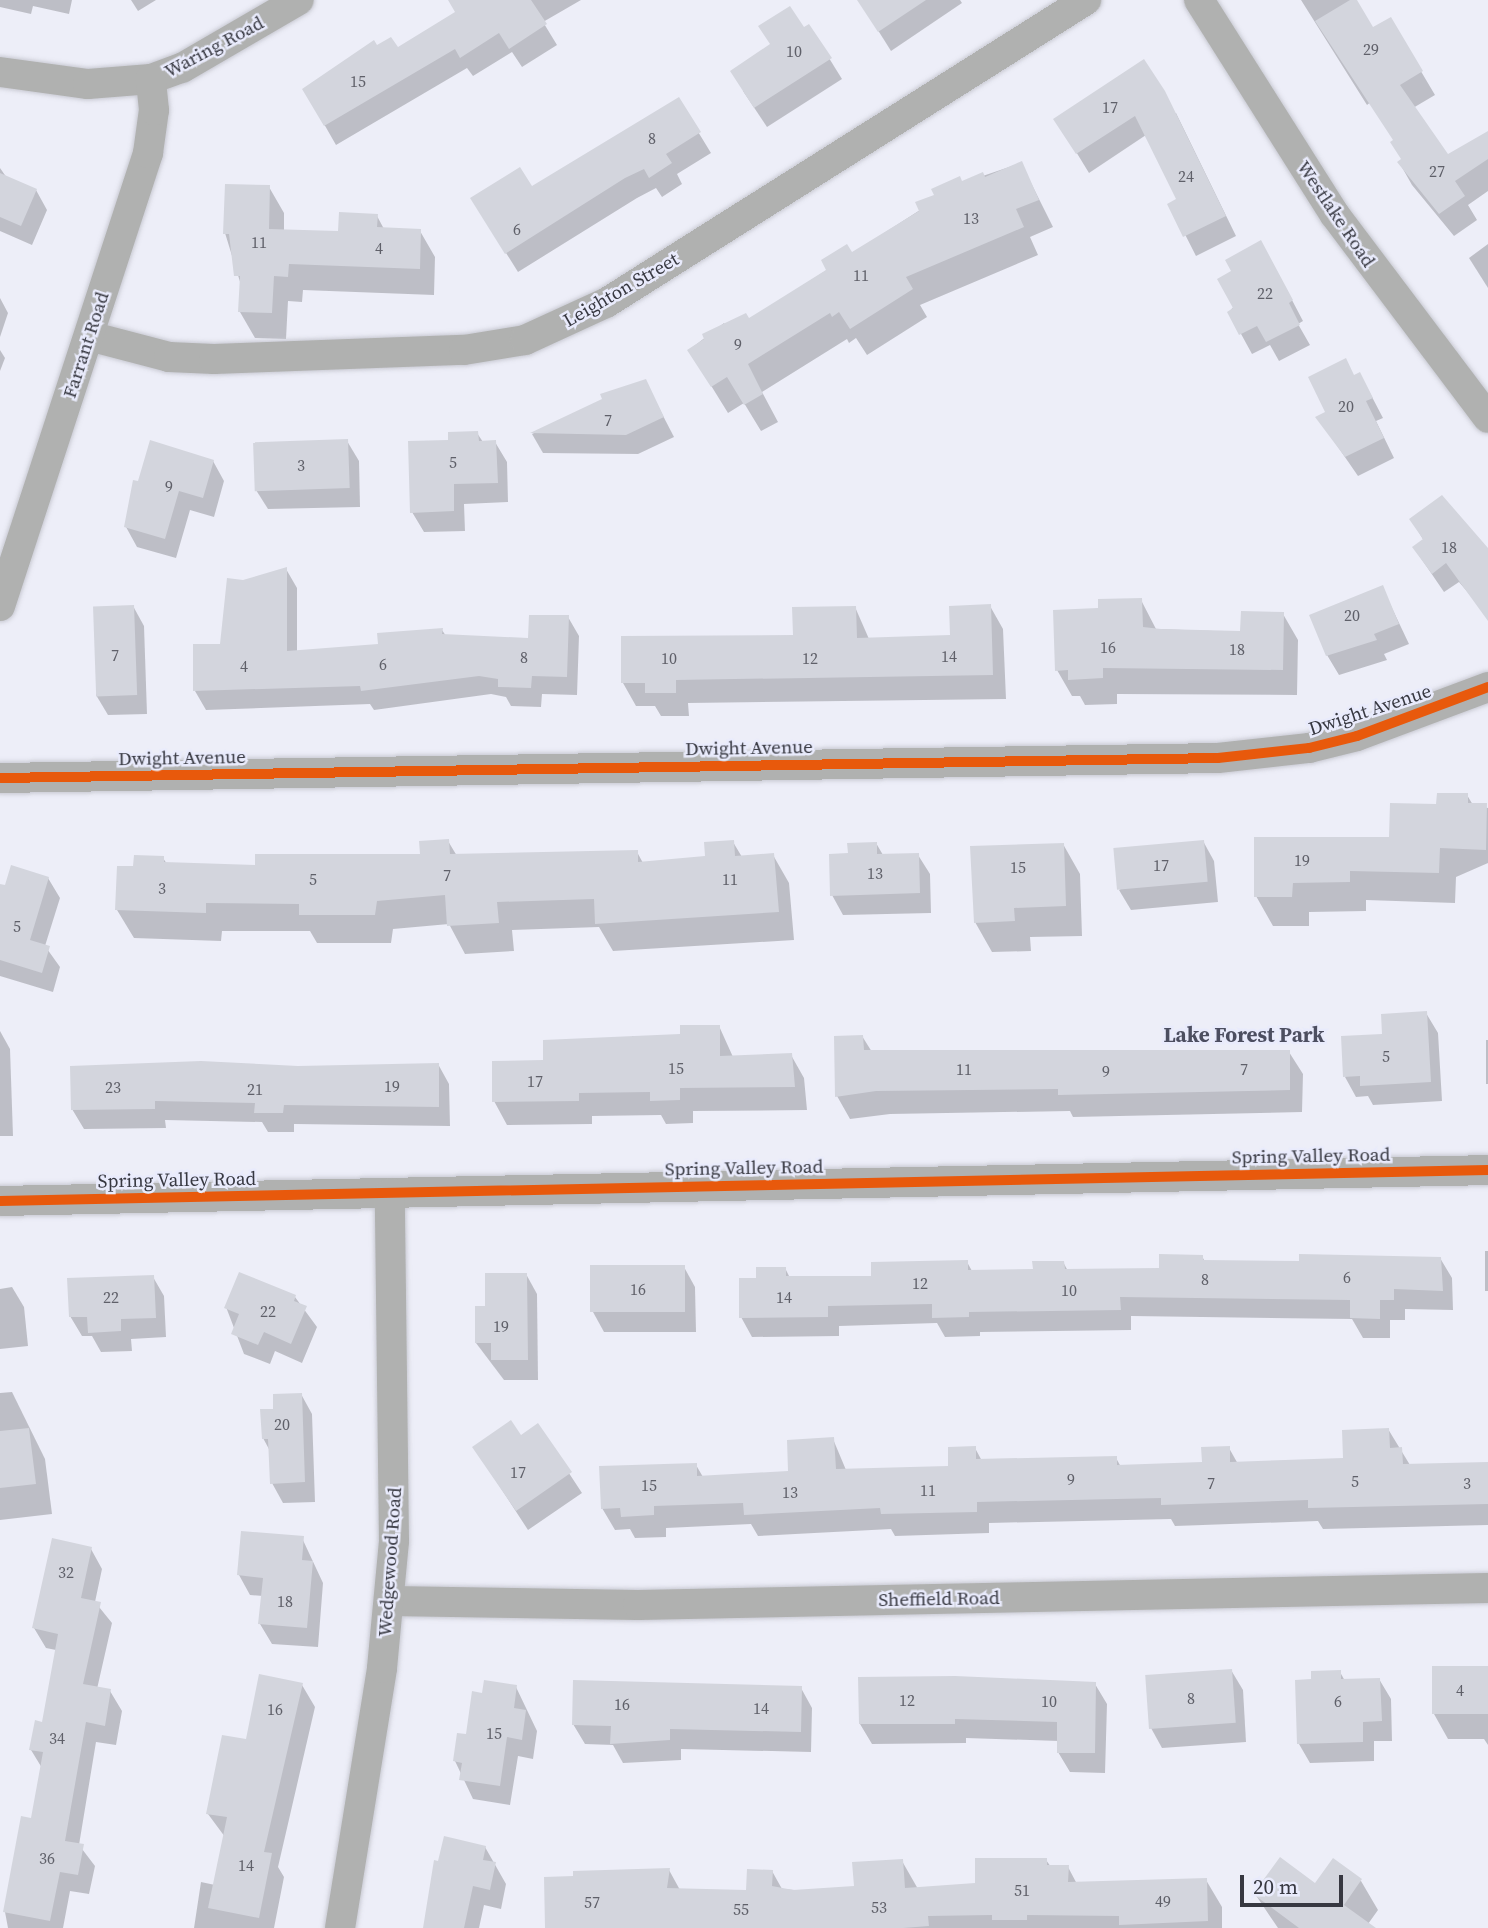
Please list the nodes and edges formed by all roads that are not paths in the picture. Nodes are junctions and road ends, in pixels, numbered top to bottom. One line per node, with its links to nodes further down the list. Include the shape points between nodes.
1 (299, 0): 5 (street, Waring Road, via 183,68)
2 (1086, 0): 6 (street, Leighton Street, via 607,303 525,340 464,350 214,359 169,358)
3 (1199, 0): 7 (street, Westlake Road, via 1335,215)
4 (0, 72): 5 (street, Waring Road, via 88,84)
5 (151, 79): 6 (street, Farrant Road, via 154,110 148,153)
6 (89, 336): 8 (street, Farrant Road)
7 (1488, 418)
8 (0, 606)
9 (1488, 687): 10 (street, Dwight Avenue, via 1357,736 1310,748 1218,758)
10 (0, 778)
11 (1488, 1170): 12 (street, Spring Valley Road)
12 (390, 1193): 13 (street, Spring Valley Road); 15 (street, Wedgewood Road, via 396,1483)
13 (0, 1201)
14 (1488, 1588): 15 (street, Sheffield Road, via 638,1605)
15 (390, 1601): 16 (street, Wedgewood Road)
16 (340, 1928)

